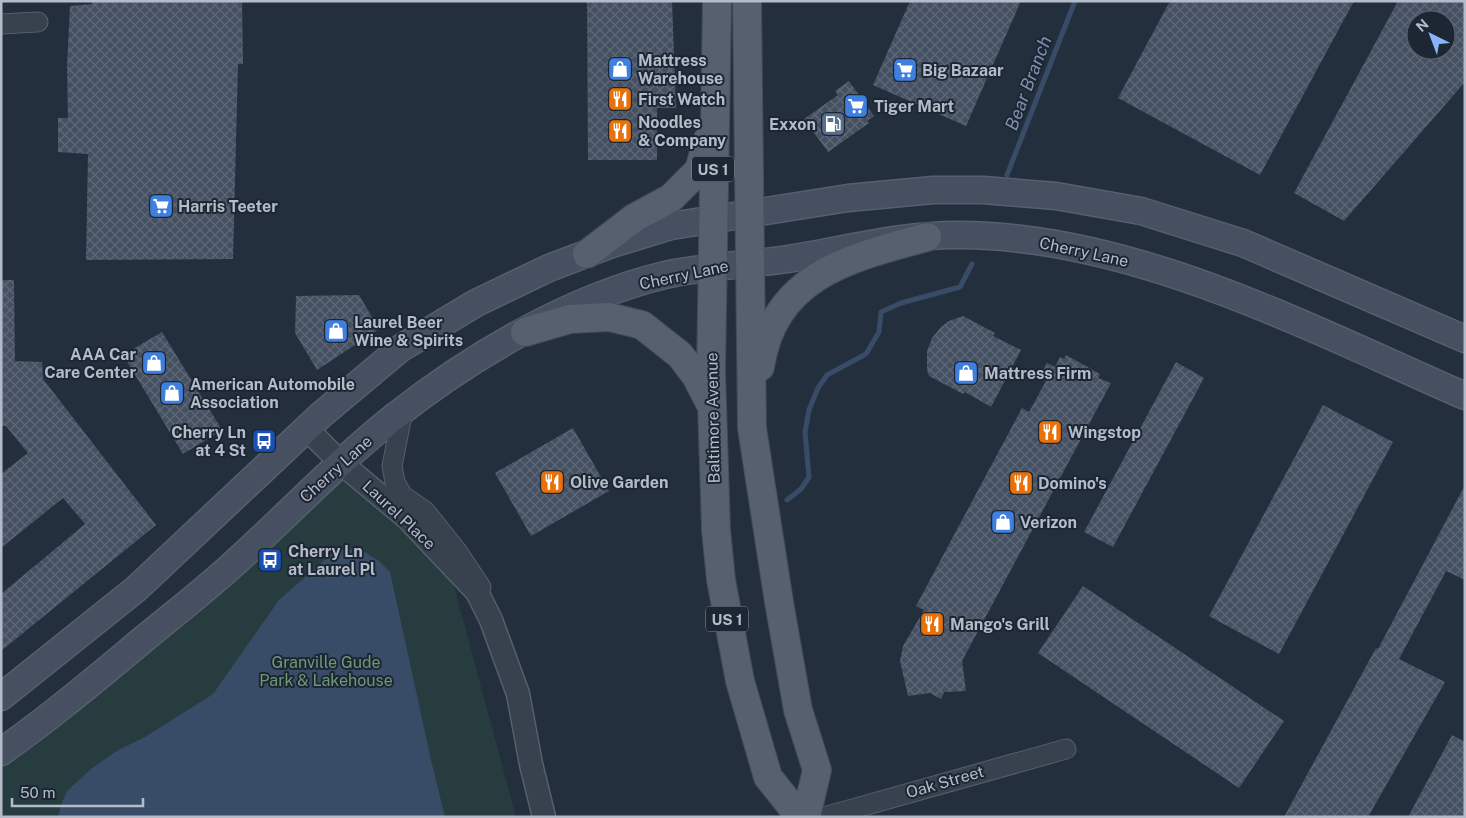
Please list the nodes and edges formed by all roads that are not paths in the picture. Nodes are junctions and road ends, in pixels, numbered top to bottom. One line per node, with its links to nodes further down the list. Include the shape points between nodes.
1 (717, 1): 5 (main road, Baltimore Avenue / US 1)
2 (747, 1): 6 (main road, US 1)
3 (38, 22): 4 (street)
4 (1, 24)
5 (714, 119): 7 (main road, Baltimore Avenue / US 1); 9 (main road, via 698,170 671,198 634,218)
6 (749, 213): 7 (main road); 10 (main road, US 1); 13 (main road, via 848,198 954,189 1056,196 1103,203 1243,242)
7 (712, 218): 9 (main road, via 672,226); 11 (main road, Baltimore Avenue / US 1)
8 (927, 237): 10 (main road, Cherry Lane); 14 (main road, Cherry Lane, via 1005,236 1058,244 1137,263 1234,296); 18 (main road, via 840,265 812,280 790,298 766,340)
9 (587, 254): 17 (main road, via 549,268 476,303 431,329 394,353)
10 (750, 263): 11 (main road, Cherry Lane); 18 (main road, US 1)
11 (712, 266): 12 (main road, Cherry Lane, via 663,276 599,296 552,316); 15 (main road, Baltimore Avenue / US 1)
12 (525, 332): 15 (main road, via 570,319 609,317 642,325 680,355); 16 (main road, Cherry Lane)
13 (1465, 339)
14 (1465, 396)
15 (712, 406): 25 (main road, Baltimore Avenue / US 1, via 718,547 734,656 768,777)
16 (403, 410): 19 (main road, Cherry Lane); 20 (street, Laurel Place, via 392,466 395,482 402,495 424,511 457,551 482,587)
17 (306, 428): 19 (street, Laurel Place); 21 (main road, via 136,589)
18 (752, 428): 26 (main road, US 1, via 798,710 817,770)
19 (341, 463): 20 (street, Laurel Place, via 407,518 476,592); 23 (main road, Cherry Lane, via 228,569 111,667)
20 (485, 608): 24 (street, Laurel Place, via 518,694)
21 (1, 697)
22 (1066, 749): 27 (street, Oak Street)
23 (1, 752)
24 (544, 817)
25 (800, 817)
26 (806, 817)
27 (824, 817)

